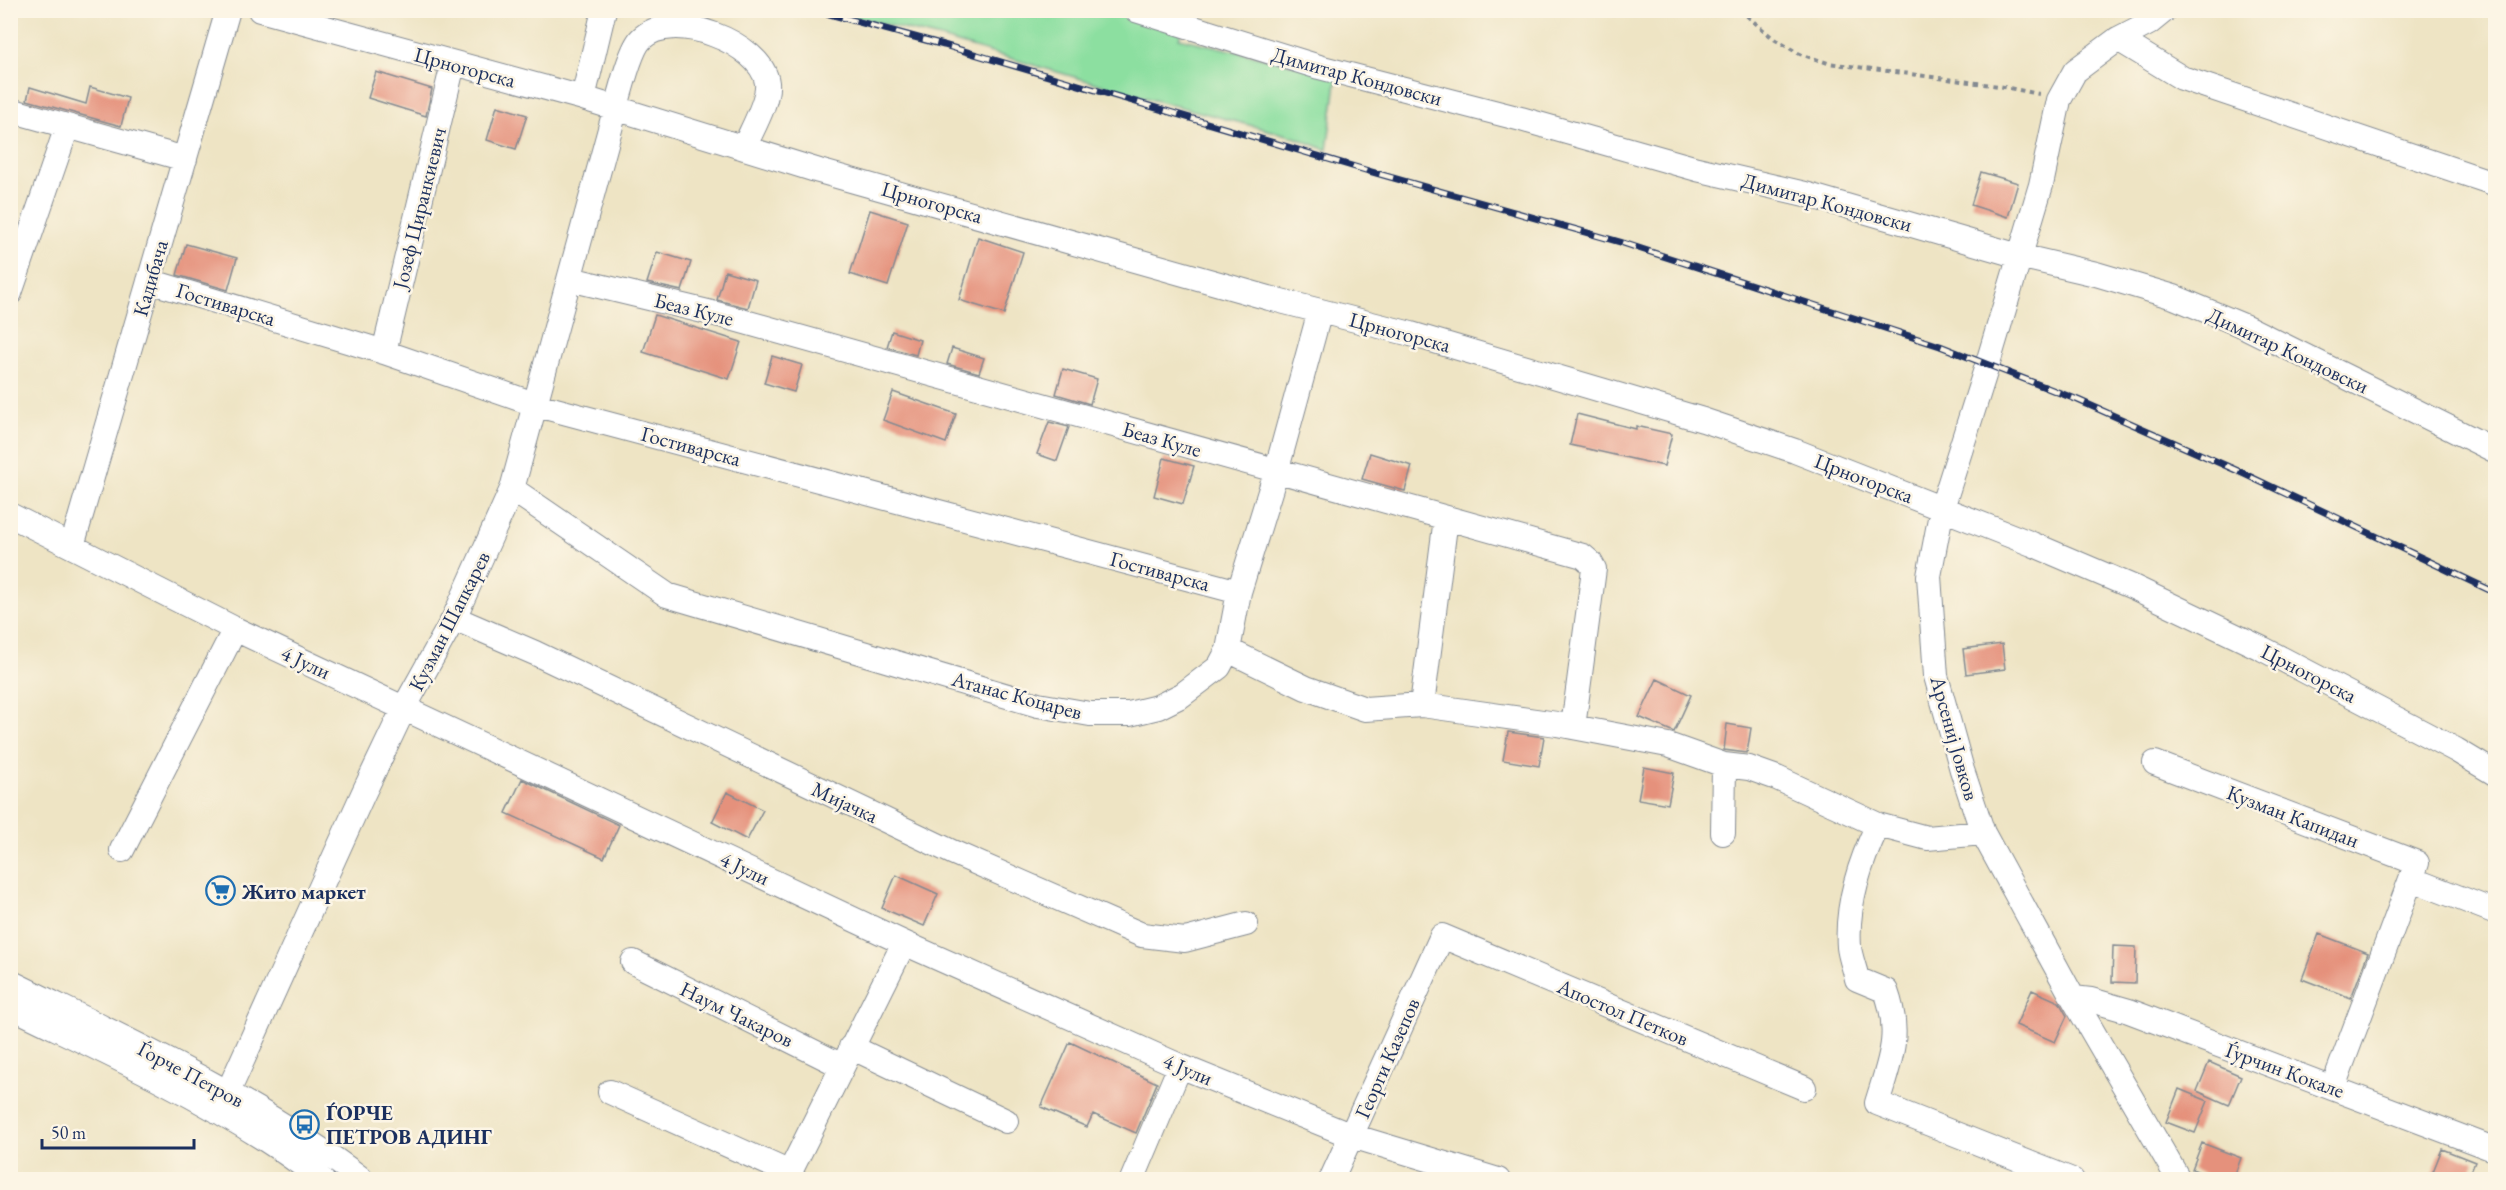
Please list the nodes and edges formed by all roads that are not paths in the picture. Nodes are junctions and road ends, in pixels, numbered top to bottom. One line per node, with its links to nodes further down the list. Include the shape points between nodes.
1 (228, 10): 13 (street, Кадибача)
2 (260, 10): 7 (street, Црногорска)
3 (604, 10): 8 (street)
4 (1136, 10): 15 (street, Димитар Кондовски, via 1319,67 1805,194)
5 (2165, 10): 6 (street, Арсениј Јовков)
6 (2118, 39): 14 (street, via 2182,78); 15 (street, Арсениј Јовков, via 2075,70 2059,100 2041,186)
7 (453, 64): 8 (street, Црногорска); 20 (street, Јозеф Циранкиевич)
8 (583, 98): 9 (street, Црногорска)
9 (616, 107): 12 (street, Црногорска); 12 (street, Кузман Шапкарев, via 641,39 658,27 707,32 749,55 765,77 767,96); 16 (street, Кузман Шапкарев)
10 (10, 110): 11 (street)
11 (67, 127): 13 (street); 18 (street)
12 (744, 148): 19 (street, Црногорска)
13 (185, 159): 17 (street, Кадибача)
14 (2496, 184)
15 (2019, 256): 22 (street, Димитар Кондовски, via 2174,297 2246,327); 25 (street, Арсениј Јовков)
16 (570, 279): 21 (street, Кузман Шапкарев); 23 (street, Беаз Куле, via 720,315)
17 (149, 281): 20 (street, Гостиварска); 28 (street, Кадибача)
18 (10, 294)
19 (1320, 311): 23 (street, Атанас Коцарев); 25 (street, Црногорска, via 1703,420)
20 (384, 352): 21 (street, Гостиварска)
21 (537, 405): 24 (street, Кузман Шапкарев); 29 (street, Гостиварска)
22 (2496, 451)
23 (1276, 472): 27 (street, Беаз Куле); 29 (street, Атанас Коцарев)
24 (512, 489): 30 (street, Кузман Шапкарев); 32 (street, Атанас Коцарев, via 667,594 1038,705 1090,714 1129,714 1158,707 1182,695 1219,667)
25 (1942, 508): 38 (street, Црногорска, via 2133,587 2263,649); 41 (street, Арсениј Јовков, via 1929,576 1936,676)
26 (10, 515): 28 (street, 4 Јули)
27 (1446, 518): 33 (street); 35 (street, Беаз Куле, via 1583,556 1590,562 1594,569)
28 (72, 546): 31 (street, 4 Јули)
29 (1239, 592): 32 (street, Атанас Коцарев)
30 (454, 618): 34 (street, Кузман Шапкарев); 45 (street, Мијачка, via 951,852 1142,935 1185,940)
31 (235, 629): 34 (street, 4 Јули); 42 (street)
32 (1228, 650): 33 (street, via 1306,688 1365,709)
33 (1422, 705): 35 (street)
34 (404, 708): 47 (street, 4 Јули); 57 (street, Кузман Шапкарев)
35 (1573, 727): 37 (street, via 1668,746)
36 (2155, 763): 43 (street, Кузман Капидан, via 2417,863)
37 (1724, 765): 39 (street, via 1749,768 1777,778); 40 (street)
38 (2496, 774)
39 (1878, 825): 41 (street, via 1927,838); 67 (street, via 1856,879 1849,948 1857,979 1886,991 1892,1008 1895,1045 1877,1103)
40 (1723, 833)
41 (1983, 833): 50 (street, Арсениј Јовков)
42 (122, 849)
43 (2411, 879): 44 (street); 54 (street)
44 (2496, 912)
45 (1246, 924)
46 (1442, 936): 55 (street, Апостол Петков); 59 (street, Георги Казепов)
47 (904, 943): 52 (street); 53 (street, 4 Јули)
48 (633, 962): 52 (street, Наум Чакаров)
49 (10, 982): 57 (street, Ѓорче Петров)
50 (2073, 998): 54 (street, Ѓурчин Кокале, via 2128,1011); 68 (street, Арсениј Јовков)
51 (10, 1006): 57 (street, Ѓорче Петров, via 157,1078)
52 (846, 1057): 58 (street, Наум Чакаров); 61 (street)
53 (1179, 1066): 59 (street, 4 Јули); 64 (street)
54 (2333, 1087): 60 (street, Ѓурчин Кокале)
55 (1804, 1088)
56 (610, 1092): 61 (street)
57 (223, 1102): 62 (street, Ѓорче Петров); 63 (street, Ѓорче Петров, via 278,1120)
58 (1006, 1121)
59 (1352, 1136): 65 (street, Георги Казепов); 66 (street, 4 Јули)
60 (2496, 1150)
61 (790, 1177)
62 (322, 1179)
63 (363, 1179)
64 (1132, 1179)
65 (1331, 1179)
66 (1498, 1179)
67 (2073, 1179)
68 (2180, 1179)

